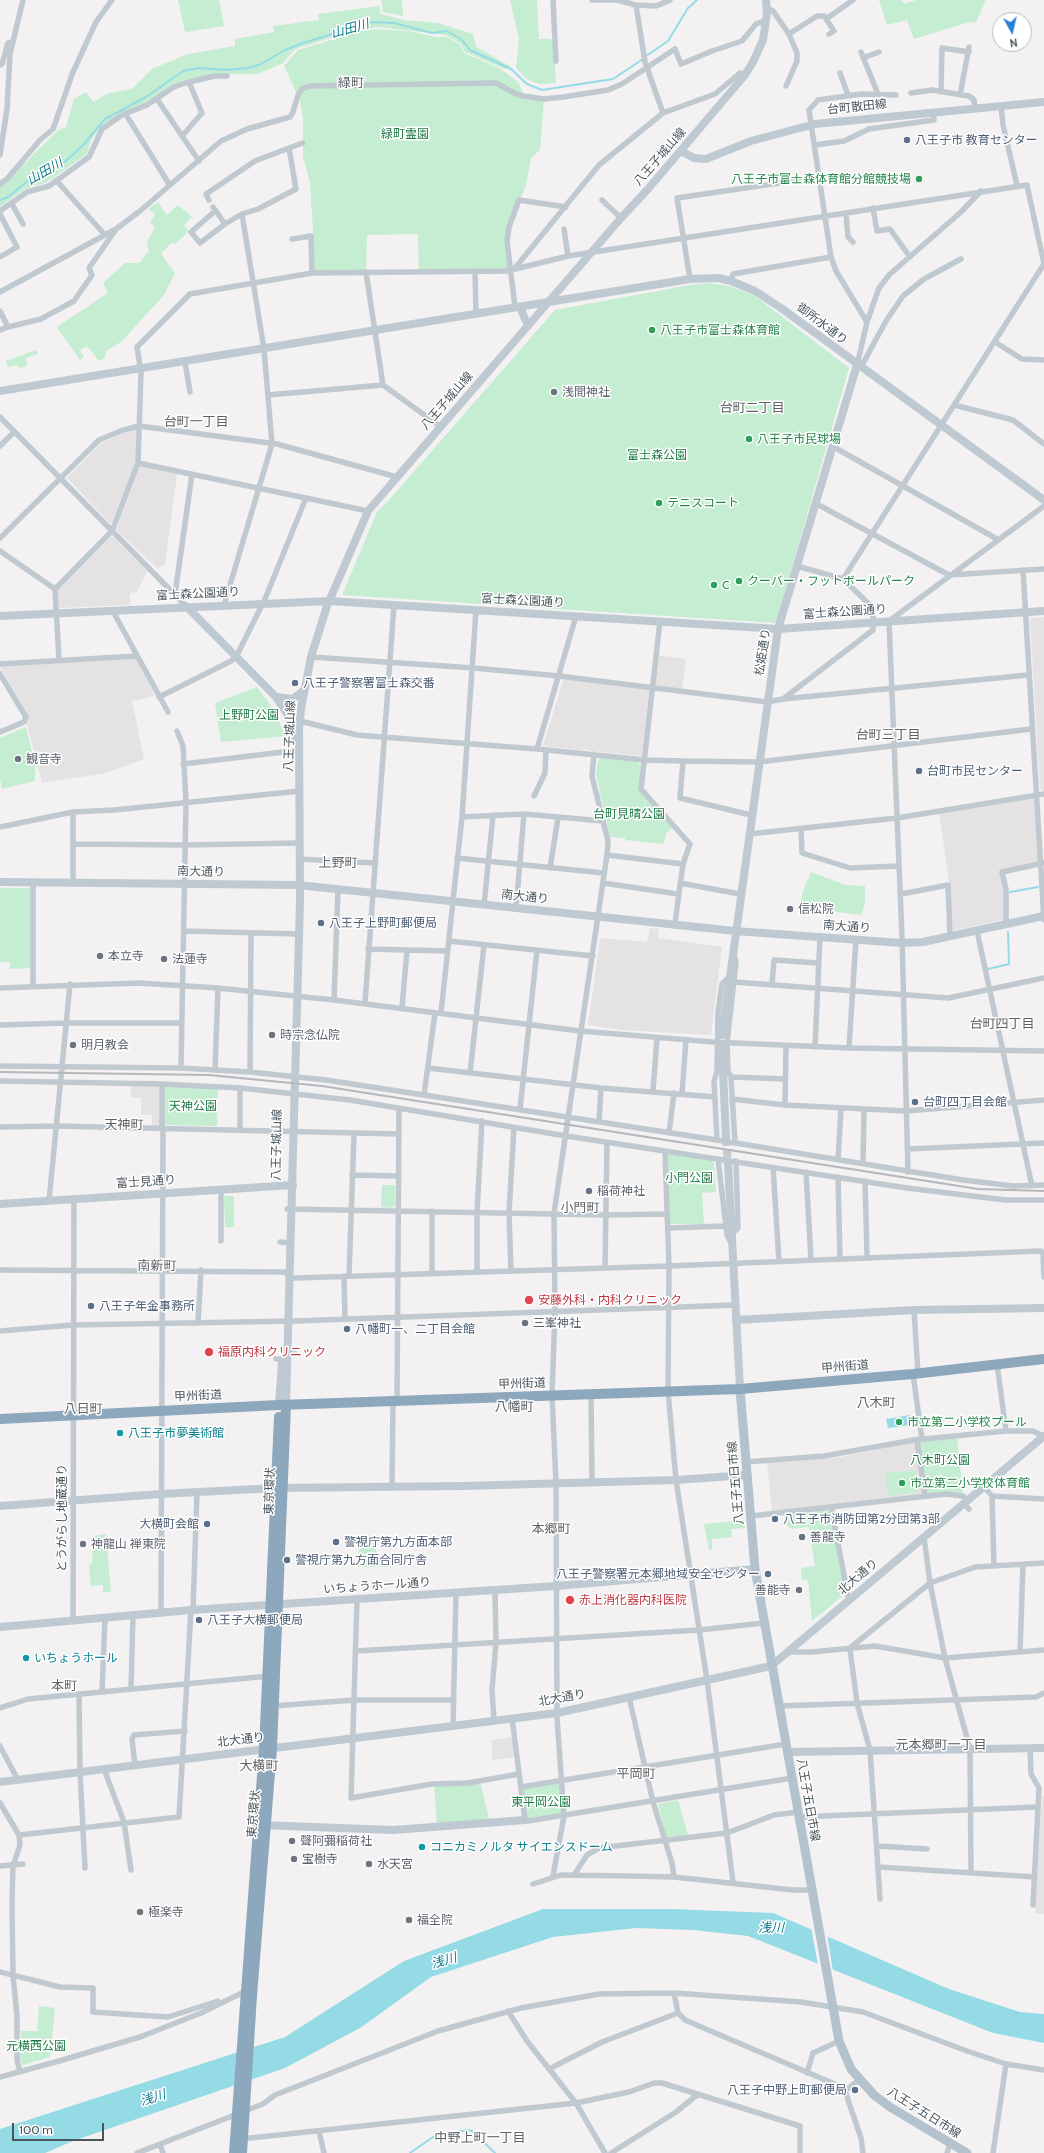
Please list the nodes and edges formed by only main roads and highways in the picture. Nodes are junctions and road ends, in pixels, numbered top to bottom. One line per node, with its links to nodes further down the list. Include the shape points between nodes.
1 (1044, 1359): 2 (highway, 甲州街道)
2 (740, 1389): 3 (highway, 甲州街道); 8 (main road, 八王子五日市線, via 748,1510 755,1569 838,2041 847,2063 859,2080 885,2104)
3 (283, 1405): 4 (highway, 甲州街道); 5 (highway, 東京環状, via 268,1749)
4 (0, 1419)
5 (240, 2110): 6 (highway, 東京環状); 7 (highway, 東京環状)
6 (234, 2153)
7 (242, 2153)
8 (967, 2153)

